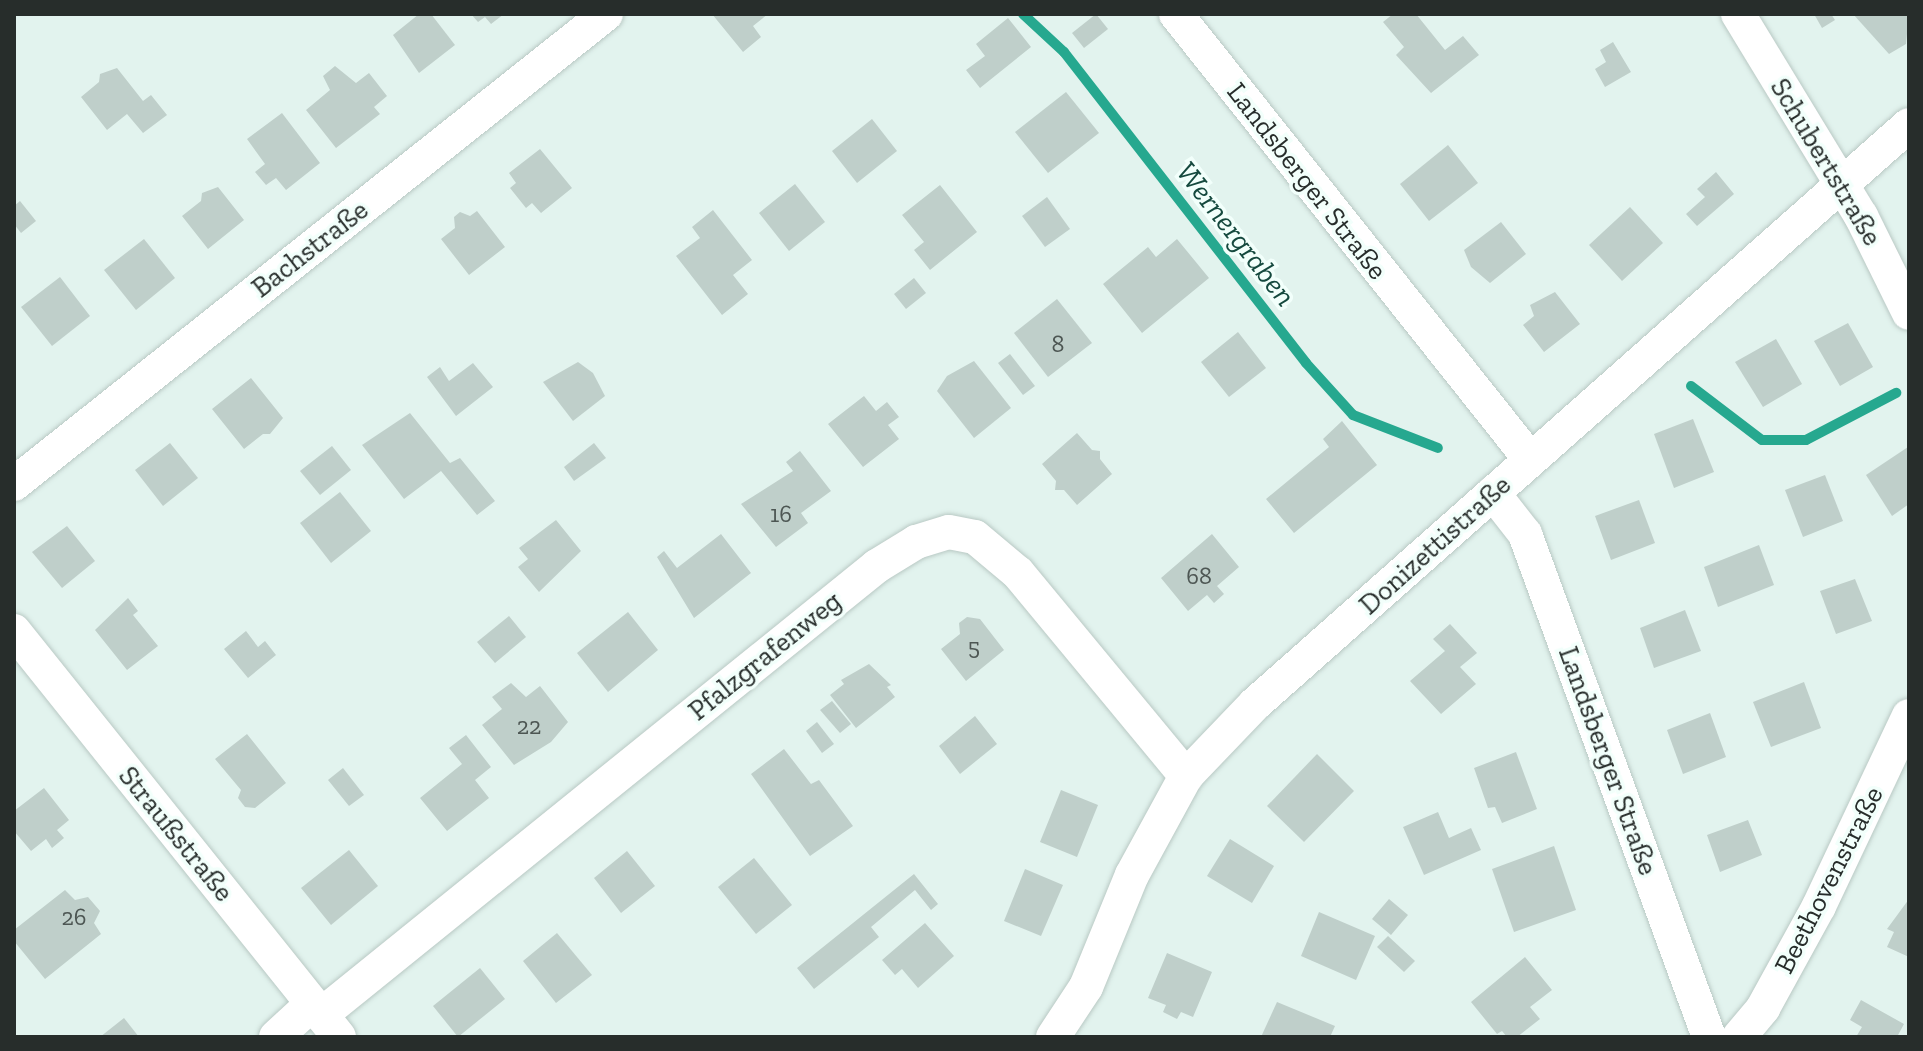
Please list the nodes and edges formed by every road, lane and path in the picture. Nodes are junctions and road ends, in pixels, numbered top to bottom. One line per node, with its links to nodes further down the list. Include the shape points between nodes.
1 (606, 14): 8 (street, Bachstraße)
2 (1176, 14): 7 (street, Landsberger Straße)
3 (1738, 14): 5 (street, Schubertstraße)
4 (1909, 125): 5 (street, Donizettistraße)
5 (1842, 184): 6 (street, Schubertstraße); 7 (street, Donizettistraße)
6 (1909, 313)
7 (1530, 459): 9 (street, Donizettistraße)
8 (14, 484)
9 (1493, 493): 12 (street, Donizettistraße, via 1255,704); 16 (street, Landsberger Straße, via 1525,534)
10 (14, 631): 13 (street, Straußstraße)
11 (1909, 716): 17 (street, Beethovenstraße, via 1819,906 1763,1008)
12 (1186, 776): 13 (street, Pfalzgrafenweg, via 1018,573 975,537 949,532 916,542 877,566); 15 (street, Donizettistraße, via 1132,875 1086,987)
13 (324, 1019): 14 (street, Pfalzgrafenweg)
14 (276, 1037)
15 (1053, 1037)
16 (1709, 1037)
17 (1739, 1037)

